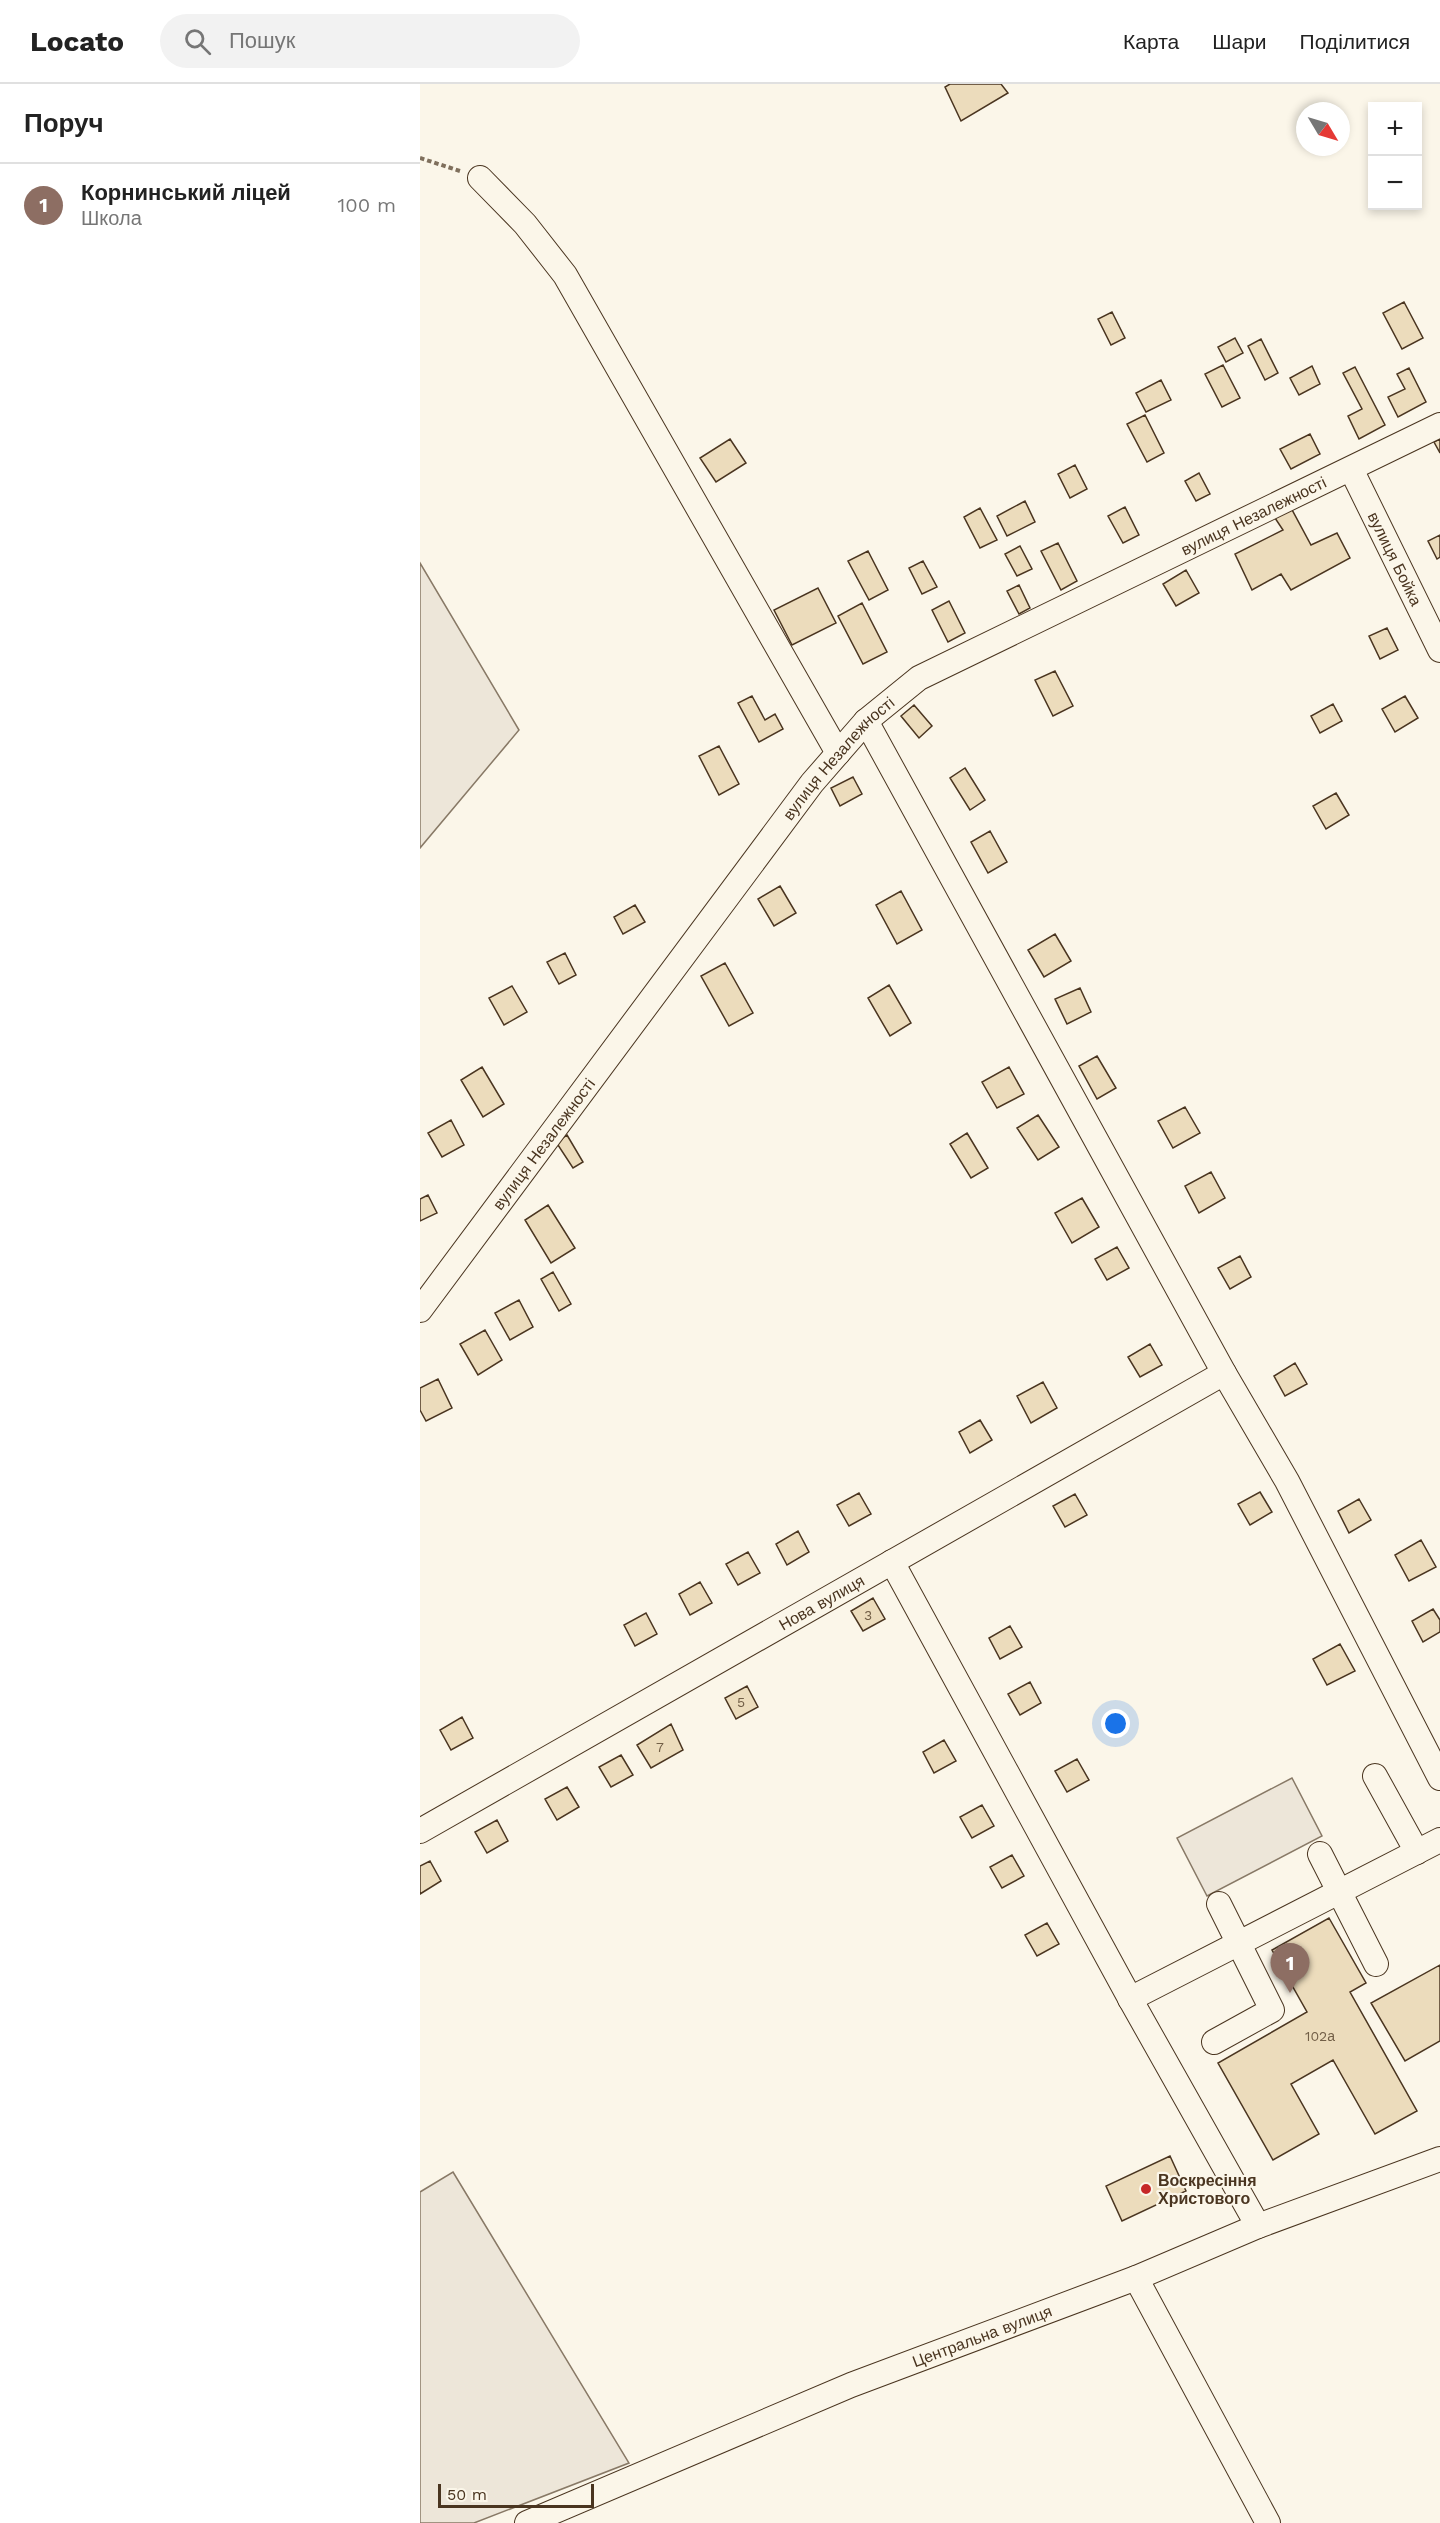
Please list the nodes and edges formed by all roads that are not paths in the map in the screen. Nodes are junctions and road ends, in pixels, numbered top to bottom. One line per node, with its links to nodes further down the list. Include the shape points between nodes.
1 (480, 178): 6 (street, via 525,224 565,275)
2 (1440, 425): 3 (street, вулиця Незалежності)
3 (1351, 469): 4 (street, вулиця Бойка); 5 (street, вулиця Незалежності, via 919,678)
4 (1440, 650)
5 (866, 721): 6 (street, вулиця Незалежності); 8 (street)
6 (838, 753): 7 (street, вулиця Незалежності)
7 (420, 1311)
8 (1224, 1373): 9 (street, Нова вулиця); 11 (street, via 1287,1481)
9 (892, 1562): 12 (street, Нова вулиця); 20 (street)
10 (1375, 1776): 14 (street)
11 (1440, 1778)
12 (420, 1831)
13 (1440, 1840): 14 (street)
14 (1417, 1852): 16 (street)
15 (1320, 1854): 16 (street)
16 (1340, 1891): 18 (street); 19 (street)
17 (1219, 1904): 18 (street)
18 (1239, 1942): 20 (street); 21 (street, via 1272,2010)
19 (1376, 1964)
20 (1130, 1999): 23 (street)
21 (1214, 2042)
22 (1440, 2159): 23 (street, Центральна вулиця)
23 (1258, 2226): 24 (street, Центральна вулиця)
24 (1136, 2278): 25 (street, Центральна вулиця, via 851,2385); 26 (street)
25 (527, 2523)
26 (1268, 2523)

